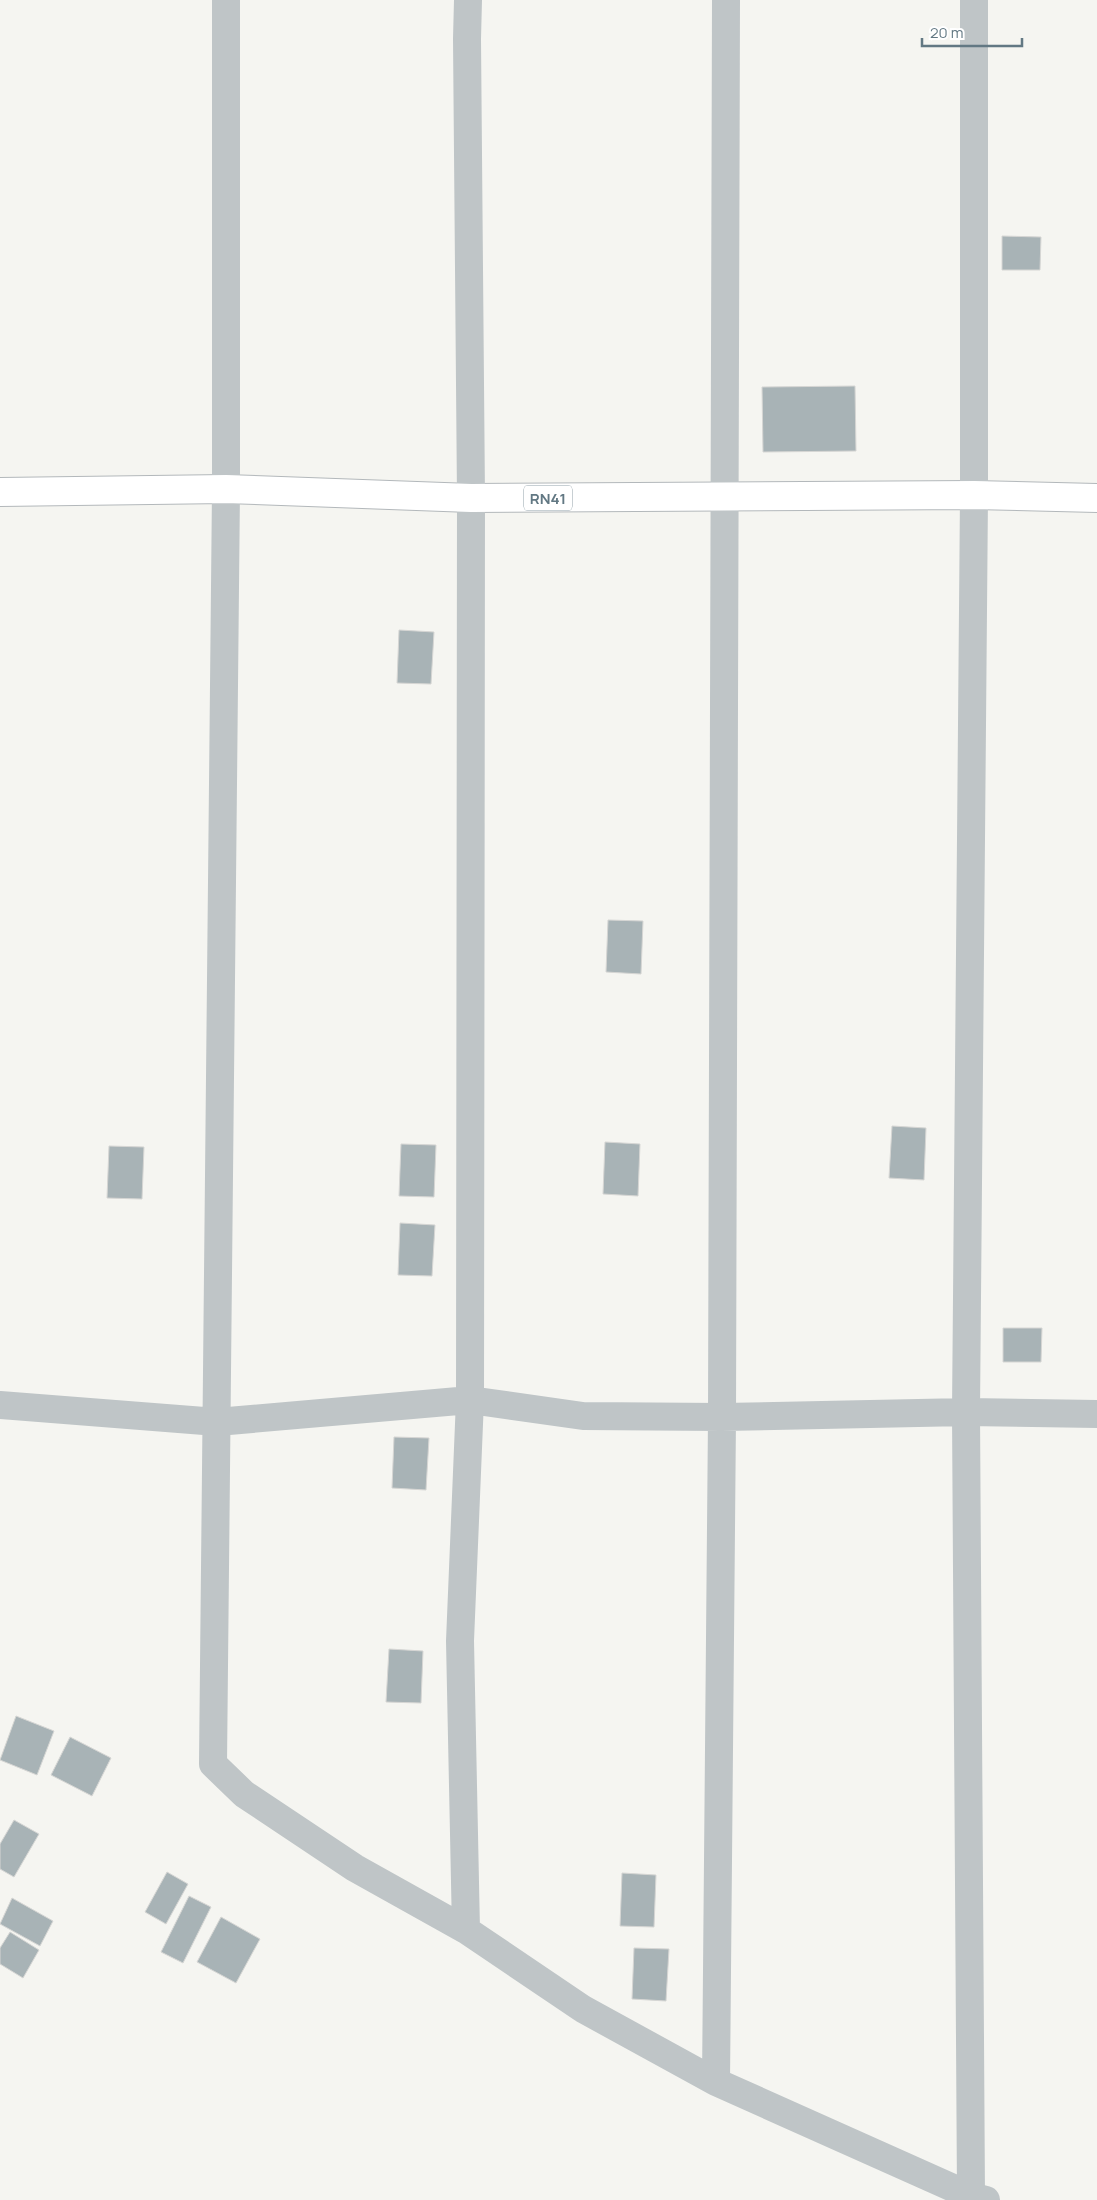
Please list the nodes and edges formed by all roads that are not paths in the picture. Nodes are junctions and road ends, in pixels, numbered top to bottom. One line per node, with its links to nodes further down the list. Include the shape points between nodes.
1 (226, 0): 5 (street)
2 (468, 0): 9 (street)
3 (726, 0): 7 (street)
4 (974, 0): 8 (street)
5 (226, 488): 6 (main road, RN41); 9 (main road, RN41); 16 (street)
6 (0, 492)
7 (726, 496): 8 (main road, RN41); 9 (main road, RN41); 15 (street)
8 (974, 496): 10 (main road, RN41); 13 (street)
9 (471, 498): 11 (street)
10 (1097, 498)
11 (470, 1400): 15 (street, via 583,1416); 16 (street); 17 (street, via 460,1641)
12 (0, 1405): 16 (street)
13 (966, 1412): 14 (street); 15 (street); 19 (street)
14 (1097, 1414)
15 (722, 1417): 18 (street)
16 (217, 1422): 17 (street, via 213,1764 244,1794 355,1868)
17 (466, 1930): 18 (street, via 582,2010)
18 (716, 2082): 19 (street)
19 (978, 2198)

